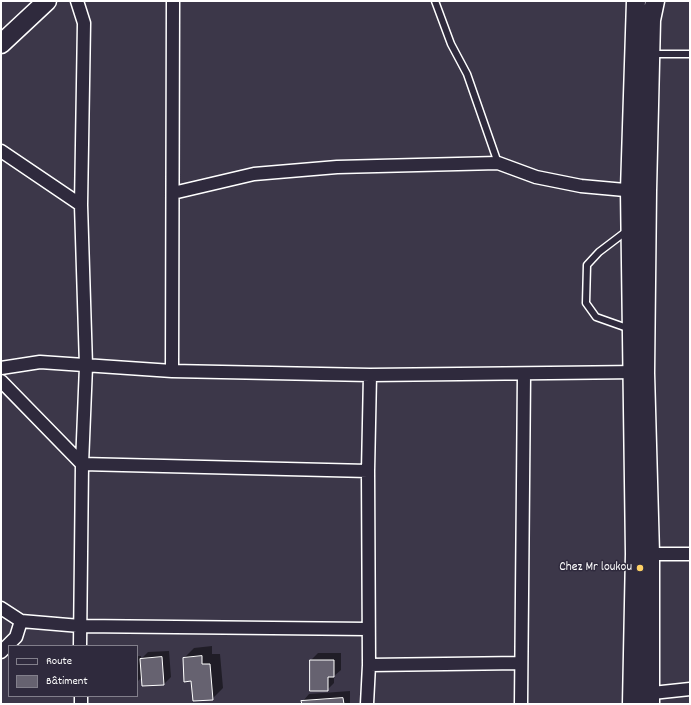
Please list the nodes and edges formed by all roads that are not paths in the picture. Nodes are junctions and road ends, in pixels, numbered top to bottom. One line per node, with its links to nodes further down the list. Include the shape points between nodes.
1 (46, 1): 7 (main road)
2 (77, 1): 14 (street, via 84,23)
3 (173, 1): 13 (street)
4 (435, 1): 11 (lane, via 451,44 467,74)
5 (636, 1): 12 (main road)
6 (655, 1): 8 (main road, via 651,20)
7 (1, 44)
8 (650, 54): 9 (lane); 12 (main road)
9 (690, 54)
10 (1, 151): 14 (street)
11 (498, 163): 12 (street, via 536,177 582,186); 13 (street, via 336,167 254,174)
12 (639, 191): 15 (main road); 20 (main road)
13 (173, 193): 19 (street)
14 (81, 205): 17 (street)
15 (630, 228): 16 (main road); 16 (lane, via 599,252 587,265 586,303 596,317)
16 (632, 330): 20 (main road)
17 (86, 366): 18 (street, via 40,362); 19 (street); 24 (street)
18 (1, 368)
19 (172, 371): 22 (street)
20 (639, 372): 21 (street); 26 (main road)
21 (524, 374): 22 (street); 34 (street)
22 (370, 375): 25 (street)
23 (1, 381): 24 (street)
24 (82, 464): 25 (street); 30 (street)
25 (368, 471): 31 (street)
26 (642, 554): 27 (street); 37 (main road)
27 (690, 554)
28 (1, 608): 29 (street)
29 (21, 621): 30 (street); 33 (street, via 16,637)
30 (80, 626): 31 (street); 32 (street)
31 (368, 629): 35 (street)
32 (80, 645)
33 (1, 652)
34 (521, 663): 35 (street); 39 (street)
35 (369, 665): 38 (street)
36 (690, 689): 37 (street)
37 (641, 699)
38 (367, 704)
39 (521, 704)

